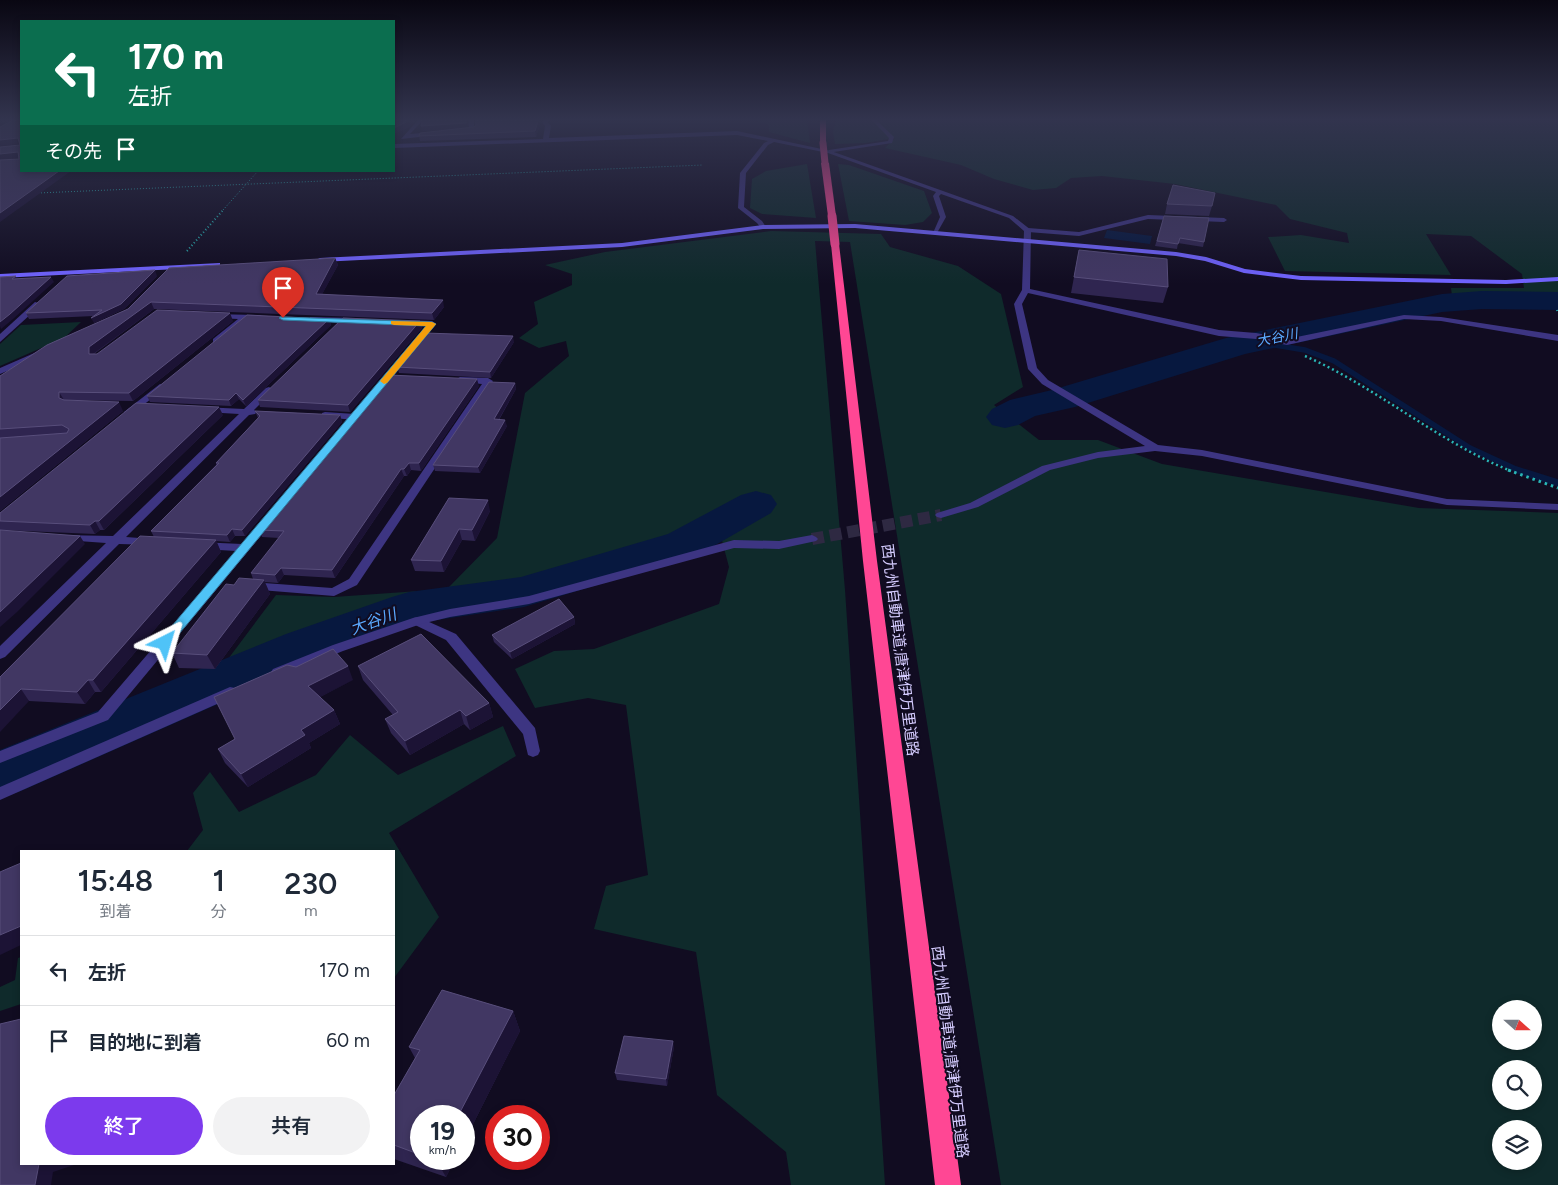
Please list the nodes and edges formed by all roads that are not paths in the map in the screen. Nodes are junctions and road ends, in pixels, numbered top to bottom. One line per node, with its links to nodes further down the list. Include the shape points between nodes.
1 (743, 174): 6 (street, via 741,208)
2 (826, 174): 66 (highway, 西九州自動車道;唐津伊万里道路, bridge, via 870,561)
3 (890, 174): 4 (street)
4 (940, 192): 7 (street, via 1011,217); 8 (street, via 936,196 943,217)
5 (1224, 220): 7 (street, via 1148,217 1079,234)
6 (763, 227): 8 (street, via 854,226); 10 (street, via 622,245)
7 (1028, 230): 9 (street)
8 (934, 232): 9 (street)
9 (1028, 241): 17 (street, via 1176,254 1244,271 1301,278); 18 (street)
10 (316, 260)
11 (221, 265): 12 (street)
12 (173, 267): 13 (street); 16 (street)
13 (73, 272): 14 (street); 15 (street)
14 (0, 276)
15 (66, 279)
16 (160, 280)
17 (1558, 280)
18 (1026, 290): 28 (street, via 1219,333 1287,342 1404,318 1441,319); 48 (street, via 1018,304 1033,369 1045,382)
19 (44, 299): 29 (street)
20 (206, 315): 21 (street)
21 (244, 317): 22 (street); 30 (street)
22 (273, 318)
23 (302, 319): 24 (street)
24 (341, 320): 25 (street); 27 (street)
25 (368, 322)
26 (396, 323): 33 (street, via 432,324)
27 (326, 334)
28 (1558, 338)
29 (0, 339)
30 (208, 346)
31 (51, 348): 32 (street)
32 (0, 370)
33 (388, 377): 34 (street); 38 (street)
34 (406, 378)
35 (452, 379): 58 (street, via 488,381 353,582 334,592)
36 (165, 382): 40 (street)
37 (276, 383): 43 (street)
38 (371, 397)
39 (117, 405): 40 (street)
40 (137, 406): 41 (street); 46 (street)
41 (155, 407)
42 (192, 409): 43 (street)
43 (248, 411): 44 (street); 54 (street)
44 (267, 412)
45 (316, 415): 47 (street, via 357,413)
46 (121, 419)
47 (342, 432)
48 (1155, 448): 49 (street, via 1202,453 1447,502); 51 (street, via 1098,455 1046,468 974,505)
49 (1558, 506)
50 (274, 512): 57 (street)
51 (941, 515)
52 (48, 536): 54 (street)
53 (812, 539): 59 (street, via 779,545 734,544 528,600)
54 (116, 540): 55 (street); 60 (street)
55 (165, 543)
56 (185, 544): 57 (street)
57 (244, 548): 64 (street, via 219,584 103,716)
58 (244, 586)
59 (418, 621): 61 (street); 63 (street, via 451,637 530,732)
60 (0, 654)
61 (269, 676)
62 (244, 687): 65 (street)
63 (533, 751)
64 (0, 758)
65 (0, 794)
66 (948, 1185)

